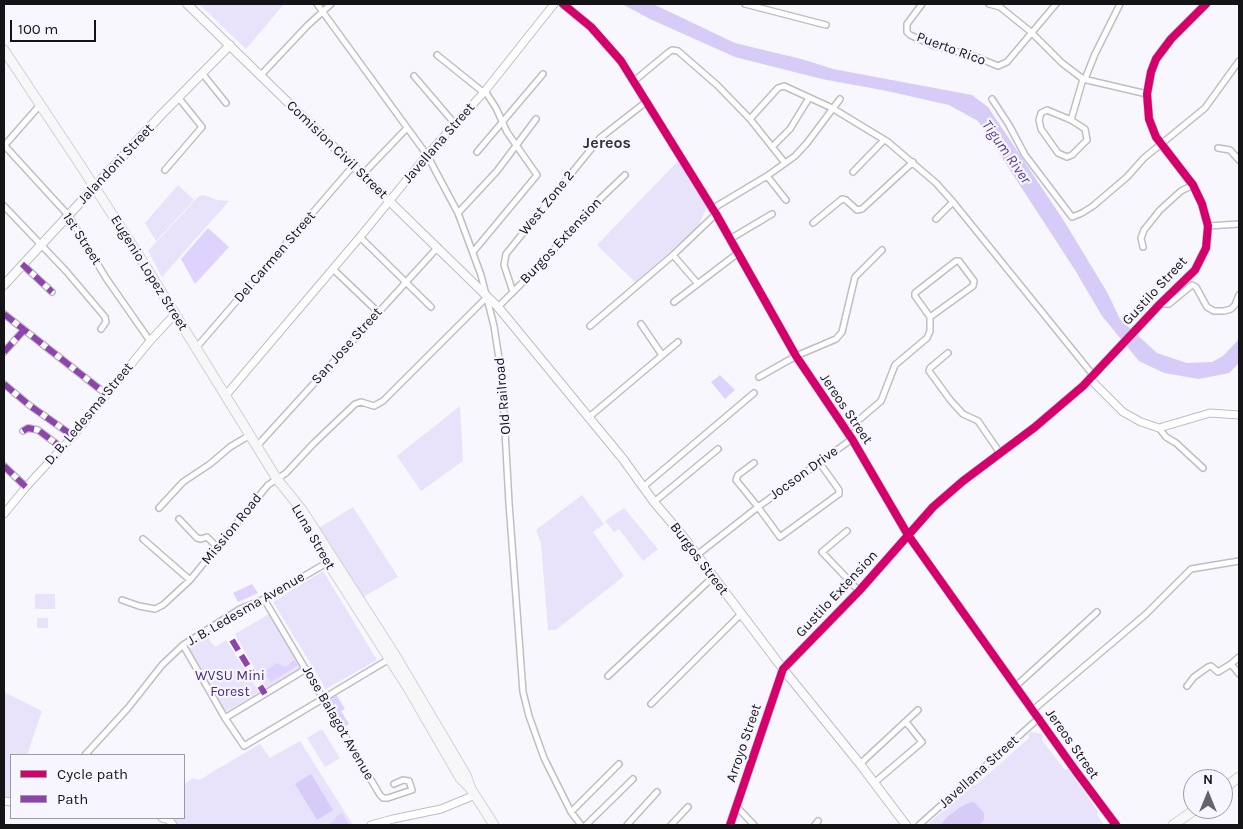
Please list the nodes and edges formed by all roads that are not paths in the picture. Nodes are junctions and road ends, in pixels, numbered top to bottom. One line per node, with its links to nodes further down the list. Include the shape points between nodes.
1 (187, 4): 16 (main road, Comision Civil Street)
2 (317, 4): 13 (street, Old Railroad)
3 (331, 4): 13 (street)
4 (554, 4): 26 (street, Javellana Street)
5 (563, 4): 25 (street, Jereos Street, via 591,27)
6 (746, 4): 14 (street)
7 (922, 4): 15 (street, Puerto Rico, via 908,24 910,34 935,46 998,66 1007,62)
8 (989, 4): 12 (street)
9 (1056, 4): 15 (street)
10 (1120, 4): 24 (street)
11 (1206, 4): 27 (street, Gustilo Street, via 1171,39 1156,60 1150,72)
12 (1001, 5): 15 (street)
13 (322, 11): 22 (street); 41 (street, Old Railroad)
14 (826, 25)
15 (1031, 32): 24 (street, via 1062,63)
16 (230, 45): 20 (main road, Jalandoni Street); 22 (main road, Comision Civil Street)
17 (4, 50): 34 (main road, Eugenio Lopez Street)
18 (437, 55): 26 (street)
19 (1239, 61): 43 (street, via 1205,108)
20 (202, 73): 28 (main road, Jalandoni Street); 33 (street)
21 (542, 74): 39 (street)
22 (260, 76): 53 (main road, Comision Civil Street)
23 (414, 76): 40 (street)
24 (1084, 79): 27 (street); 38 (street)
25 (634, 81): 32 (street, Jereos Street); 37 (street, via 675,50 717,85)
26 (484, 92): 39 (street); 40 (street, Javellana Street)
27 (1147, 94): 43 (street, Gustilo Street, via 1149,119)
28 (178, 97): 54 (street, via 202,127); 60 (main road, Jalandoni Street)
29 (809, 98): 35 (street); 37 (street, via 780,86); 46 (street, via 790,129)
30 (840, 99): 35 (street)
31 (992, 100): 43 (street, via 1025,155 1072,217 1093,206)
32 (646, 102): 65 (street, Jereos Street); 88 (street, West Zone 2, via 600,138 506,254 504,265)
33 (226, 103)
34 (40, 105): 44 (street); 60 (main road, Eugenio Lopez Street)
35 (832, 108): 42 (street); 52 (street, via 807,143)
36 (536, 119): 45 (street)
37 (750, 119): 46 (street)
38 (1071, 120): 38 (street, via 1085,129 1087,140 1067,157 1058,153 1041,129 1039,120 1047,110)
39 (502, 123): 45 (street); 48 (street)
40 (455, 124): 49 (street, Javellana Street)
41 (407, 128): 49 (street, Old Railroad); 56 (street)
42 (884, 140): 51 (street); 55 (street)
43 (1160, 144): 59 (street, Gustilo Street)
44 (4, 145): 68 (street, 1st Street)
45 (516, 146): 66 (street); 79 (street, via 537,175)
46 (772, 147): 52 (street)
47 (1218, 148): 50 (street, via 1230,150)
48 (476, 152)
49 (427, 155): 61 (street, Javellana Street); 66 (street, Old Railroad)
50 (1239, 160)
51 (913, 162): 63 (street); 70 (street, via 862,209 857,210 844,198)
52 (785, 163): 58 (street)
53 (353, 166): 56 (main road, Comision Civil Street); 105 (street, Del Carmen Street)
54 (165, 170)
55 (853, 172)
56 (363, 174): 61 (main road, Comision Civil Street)
57 (625, 175): 88 (street, Burgos Extension)
58 (767, 176): 62 (street); 65 (street)
59 (1193, 185): 72 (street, Gustilo Street); 77 (street, via 1160,210 1144,230 1141,238)
60 (95, 187): 68 (main road, Jalandoni Street); 97 (main road, Eugenio Lopez Street)
61 (390, 200): 73 (street, Javellana Street); 76 (main road, Comision Civil Street)
62 (786, 200)
63 (953, 202): 69 (street); 111 (street)
64 (4, 206): 75 (street)
65 (714, 212): 74 (street, Jereos Street); 81 (street)
66 (458, 213): 79 (street, Old Railroad)
67 (772, 214): 74 (street)
68 (69, 216): 75 (main road, Jalandoni Street); 103 (street, 1st Street, via 106,278)
69 (936, 220)
70 (812, 222)
71 (1239, 224): 72 (street)
72 (1208, 226): 92 (street, Gustilo Street, via 1206,248 1195,270)
73 (360, 237): 83 (street, Javellana Street); 84 (street)
74 (730, 239): 80 (street, Jereos Street)
75 (41, 244): 82 (main road, Jalandoni Street); 101 (street, via 105,317 106,322)
76 (438, 247): 84 (street, San Jose Street); 90 (main road, Comision Civil Street)
77 (1143, 247)
78 (882, 250): 109 (street, via 855,277 842,332 836,340)
79 (473, 252): 90 (street, Old Railroad)
80 (738, 253): 85 (street); 109 (street, Jereos Street)
81 (673, 255): 85 (street); 100 (street)
82 (22, 264): 86 (main road, Jalandoni Street); 87 (street)
83 (333, 269): 95 (street); 115 (street, Javellana Street)
84 (406, 281): 93 (street); 95 (street, San Jose Street)
85 (698, 284): 91 (street)
86 (4, 285)
87 (52, 292)
88 (513, 292): 94 (street, Burgos Extension)
89 (1239, 295): 92 (street, via 1231,309 1214,311 1207,307 1196,287 1192,286 1169,304)
90 (488, 296): 94 (main road, Burgos Street); 132 (street, Mission Road, via 383,401 374,406 361,402 355,404); 182 (street, Old Railroad, via 502,378 523,692 544,758)
91 (674, 302)
92 (1160, 304): 111 (street, Gustilo Street)
93 (431, 307)
94 (498, 307): 117 (main road, Burgos Street)
95 (378, 312): 124 (street, San Jose Street)
96 (4, 314): 102 (street)
97 (175, 314): 103 (street, D. B. Ledesma Street); 105 (main road, Eugenio Lopez Street)
98 (930, 318): 98 (street, via 973,286 974,281 958,261 915,294); 120 (street, via 927,338 896,365 881,401)
99 (641, 324): 108 (street)
100 (590, 326)
101 (101, 328)
102 (24, 330): 106 (street); 114 (street)
103 (150, 341): 114 (street, D. B. Ledesma Street)
104 (678, 342): 108 (street)
105 (196, 348): 115 (main road, Eugenio Lopez Street)
106 (4, 352)
107 (948, 353): 127 (street, via 929,370 963,414 978,421)
108 (662, 356): 117 (street)
109 (796, 356): 110 (street); 120 (street, Jereos Street)
110 (759, 377)
111 (1091, 377): 118 (street, via 1123,412); 127 (street, Gustilo Street)
112 (4, 384): 122 (street)
113 (754, 393): 134 (street)
114 (106, 394): 122 (street, D. B. Ledesma Street)
115 (226, 395): 121 (main road, Eugenio Lopez Street)
116 (1239, 416): 118 (street, via 1210,413)
117 (588, 418): 134 (main road, Burgos Street)
118 (1159, 428): 131 (street)
119 (23, 430): 125 (street, via 38,430)
120 (846, 431): 123 (street, Jereos Street)
121 (250, 435): 124 (main road, Eugenio Lopez Street); 138 (street, via 183,482)
122 (73, 436): 125 (street, D. B. Ledesma Street)
123 (852, 439): 129 (street, Jocson Drive); 142 (street, Jereos Street)
124 (257, 446): 132 (main road, Eugenio Lopez Street)
125 (62, 448): 133 (street, D. B. Ledesma Street)
126 (718, 449): 136 (street)
127 (1000, 453): 142 (street, Gustilo Street, via 933,507)
128 (754, 462): 137 (street, Jocson Drive, via 736,480)
129 (819, 462): 137 (street, Jocson Drive); 137 (street, via 839,494 780,537)
130 (4, 466): 133 (street)
131 (1203, 468)
132 (277, 479): 135 (main road, Eugenio Lopez Street); 144 (street, Mission Road, via 268,485)
133 (26, 486): 139 (street, D. B. Ledesma Street)
134 (643, 487): 136 (main road, Burgos Street)
135 (290, 498): 146 (main road, Luna Street)
136 (654, 502): 145 (main road, Burgos Street)
137 (758, 507): 145 (street)
138 (159, 508)
139 (4, 514)
140 (179, 519): 144 (street, via 197,538 207,537)
141 (847, 531): 150 (street, via 822,552)
142 (908, 535): 150 (street, Gustilo Extension); 163 (street, Jereos Street)
143 (143, 539): 149 (street)
144 (217, 547): 149 (street, Mission Road)
145 (697, 554): 148 (main road, Burgos Street)
146 (330, 560): 151 (street, J. B. Ledesma Avenue); 156 (main road, Luna Street)
147 (1239, 562): 168 (street, via 1191,569 1146,614)
148 (713, 577): 154 (main road, Burgos Street); 162 (street)
149 (190, 580): 152 (street, Mission Road, via 155,609)
150 (859, 591): 160 (street, Gustilo Extension)
151 (264, 599): 155 (street, J. B. Ledesma Avenue, via 240,609); 159 (street, Jose Balagot Avenue)
152 (122, 600)
153 (1097, 612): 163 (street)
154 (741, 614): 160 (main road, Burgos Street); 166 (street)
155 (183, 644): 169 (street); 172 (street, J. B. Ledesma Avenue)
156 (392, 657): 165 (street); 178 (main road, Luna Street, via 466,775)
157 (1239, 657): 158 (street)
158 (1231, 664): 161 (street); 164 (street, via 1218,672 1210,666)
159 (306, 669): 165 (street, Jose Balagot Avenue); 169 (street)
160 (783, 670): 174 (main road, Burgos Street); 180 (street, Arroyo Street)
161 (1239, 674)
162 (608, 676)
163 (1016, 686): 168 (street, Jereos Street)
164 (1187, 686)
165 (323, 699): 169 (street, via 244,746); 177 (street, Jose Balagot Avenue, via 380,795 388,798 412,790 409,781)
166 (651, 704)
167 (918, 710): 171 (street)
168 (1033, 710): 170 (street, Jereos Street)
169 (225, 718)
170 (1039, 718): 192 (street, Javellana Street); 193 (street, Jereos Street)
171 (906, 722): 174 (street); 176 (street, via 922,742)
172 (86, 754)
173 (619, 764): 182 (street)
174 (860, 764): 176 (main road, Burgos Street)
175 (634, 779): 186 (street)
176 (874, 783): 191 (main road, Burgos Street)
177 (394, 784)
178 (473, 792): 183 (street, via 441,809); 184 (main road, Luna Street)
179 (658, 792): 187 (street)
180 (736, 806): 189 (street, Arroyo Street); 190 (street)
181 (688, 807): 188 (street)
182 (571, 812): 185 (street, Old Railroad)
183 (372, 825)
184 (494, 825)
185 (581, 825)
186 (586, 825)
187 (626, 825)
188 (671, 825)
189 (730, 825)
190 (754, 825)
191 (906, 825)
192 (919, 825)
193 (1116, 825)

